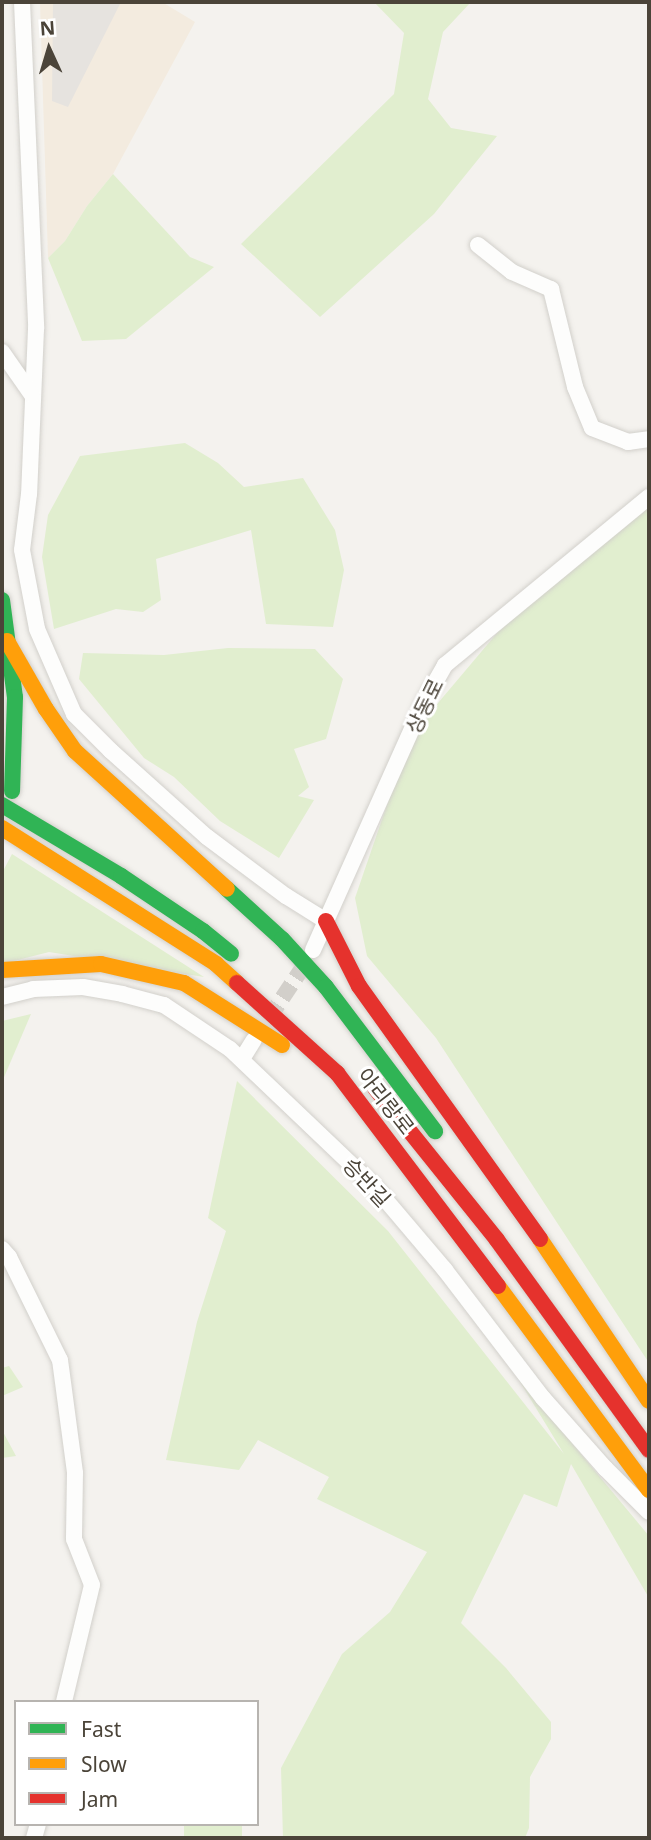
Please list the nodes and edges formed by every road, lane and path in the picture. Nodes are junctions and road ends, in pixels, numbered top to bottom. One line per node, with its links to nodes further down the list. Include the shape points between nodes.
1 (22, 2): 4 (street, via 36,329)
2 (478, 246): 5 (street, via 512,272 551,289 575,387 592,428 628,442)
3 (2, 352): 4 (street)
4 (32, 396): 12 (street, via 22,550 37,629 74,714 208,837)
5 (649, 439)
6 (649, 497): 12 (street, 상동로, via 445,664)
7 (2, 600): 8 (main road)
8 (7, 641): 9 (main road, via 15,697); 21 (main road, via 75,751 282,939 326,987)
9 (12, 792)
10 (2, 805): 14 (main road, via 121,876)
11 (2, 828): 20 (main road, 아리랑로, via 216,964 337,1073)
12 (326, 921): 13 (street, 상동로); 25 (main road, via 359,986 492,1169)
13 (313, 950)
14 (243, 964)
15 (2, 970): 20 (main road, via 101,964 184,984 266,1032)
16 (2, 997): 19 (street, 승반길, via 33,989 83,987 122,994 164,1006)
17 (254, 1040): 19 (street)
18 (337, 1050): 23 (main road, 아리랑로, via 429,1153)
19 (242, 1059): 28 (street, 승반길, via 373,1185 543,1398)
20 (362, 1103): 27 (main road, 아리랑로)
21 (444, 1143)
22 (474, 1186): 23 (main road)
23 (497, 1240): 26 (main road, 아리랑로)
24 (2, 1250): 29 (street, via 60,1360 75,1473 74,1539 92,1585)
25 (649, 1401)
26 (649, 1450)
27 (649, 1490)
28 (649, 1512)
29 (64, 1700)

